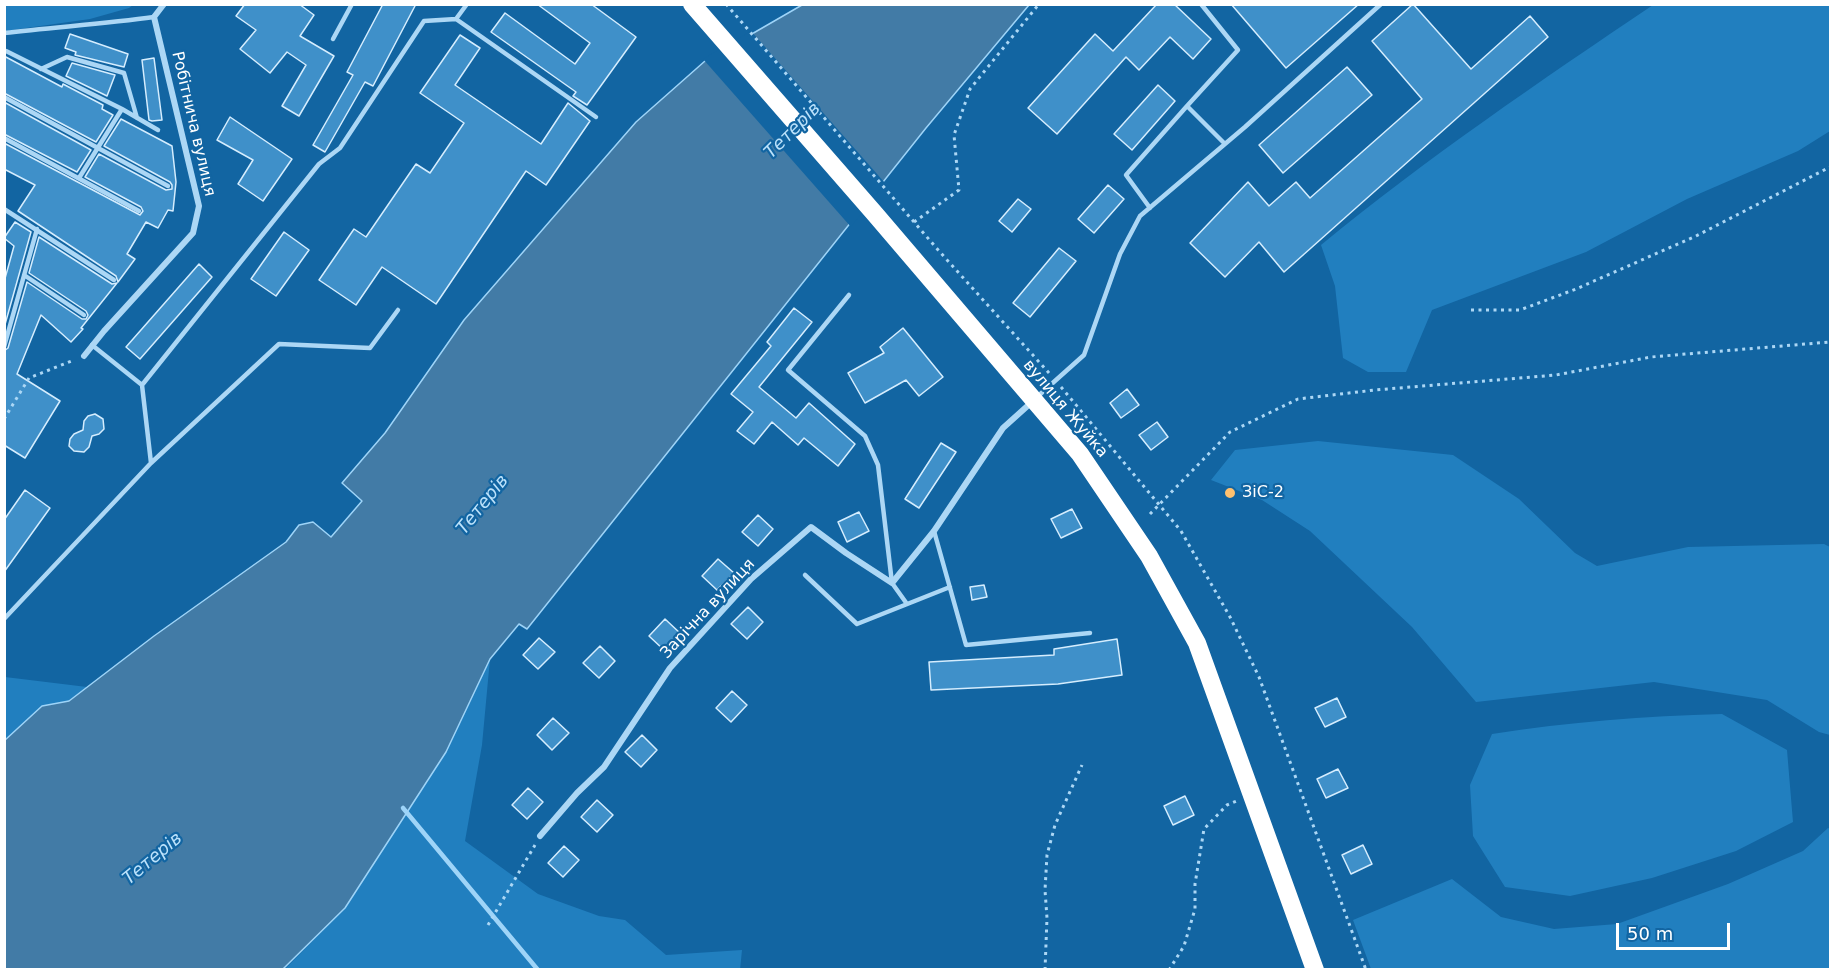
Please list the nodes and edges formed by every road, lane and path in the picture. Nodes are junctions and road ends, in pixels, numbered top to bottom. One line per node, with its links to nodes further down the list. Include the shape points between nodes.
1 (164, 4): 9 (street)
2 (352, 4): 12 (lane)
3 (467, 4): 10 (lane)
4 (692, 4): 44 (highway, вулиця Жуйка)
5 (726, 4): 30 (path)
6 (1039, 4): 30 (path, via 970,89 954,135 959,190)
7 (1201, 4): 16 (lane, via 1238,50)
8 (1381, 4): 22 (lane)
9 (154, 17): 11 (lane); 40 (street, Робітнича вулиця, via 199,206 193,233)
10 (456, 19): 18 (lane); 43 (lane, via 424,21 340,148 319,164)
11 (4, 33)
12 (333, 39)
13 (6, 51): 14 (lane)
14 (41, 69): 17 (lane); 19 (lane, via 67,57 124,73)
15 (4, 97): 23 (lane)
16 (1187, 106): 22 (lane); 28 (lane, via 1126,175)
17 (122, 109): 19 (lane); 23 (lane)
18 (596, 117)
19 (137, 118): 20 (lane)
20 (158, 130)
21 (4, 138): 25 (lane)
22 (1225, 144): 28 (lane)
23 (99, 147): 25 (lane); 26 (lane)
24 (1830, 167): 37 (path, via 1696,236 1576,289 1520,310)
25 (80, 178): 29 (lane)
26 (168, 186)
27 (4, 208): 31 (lane)
28 (1150, 208): 44 (lane, via 1140,216 1120,254 1084,355)
29 (140, 211)
30 (914, 222): 32 (path)
31 (37, 230): 33 (lane); 34 (lane)
32 (939, 251)
33 (24, 275): 38 (lane); 41 (lane)
34 (114, 280)
35 (849, 295): 50 (lane, via 788,370 865,436 878,465)
36 (399, 310): 46 (lane, via 370,348 279,344)
37 (1471, 310)
38 (84, 315)
39 (1830, 342): 47 (path, via 1651,357 1556,375 1298,399 1230,432)
40 (92, 345): 42 (street, Робітнича вулиця); 43 (lane)
41 (4, 347)
42 (84, 356): 45 (path, via 29,378)
43 (142, 385): 46 (lane)
44 (1033, 401): 48 (street, via 1003,428); 56 (highway, вулиця Жуйка, via 1080,454 1149,556 1197,643)
45 (4, 419)
46 (151, 464): 53 (lane)
47 (1150, 514)
48 (934, 531): 50 (street); 51 (lane)
49 (806, 575): 52 (lane, via 857,624)
50 (892, 583): 52 (lane); 57 (street, Зарічна вулиця, via 811,527 751,579 670,668 604,767)
51 (950, 587): 52 (lane); 54 (lane, via 966,645)
52 (907, 604)
53 (4, 619)
54 (1090, 633)
55 (1083, 765): 59 (path, via 1055,825 1047,855)
56 (1251, 794): 60 (path, via 1227,805 1204,829 1195,909 1184,946); 61 (highway, вулиця Жуйка)
57 (540, 836): 58 (path)
58 (488, 925)
59 (1045, 969)
60 (1169, 969)
61 (1315, 969)

